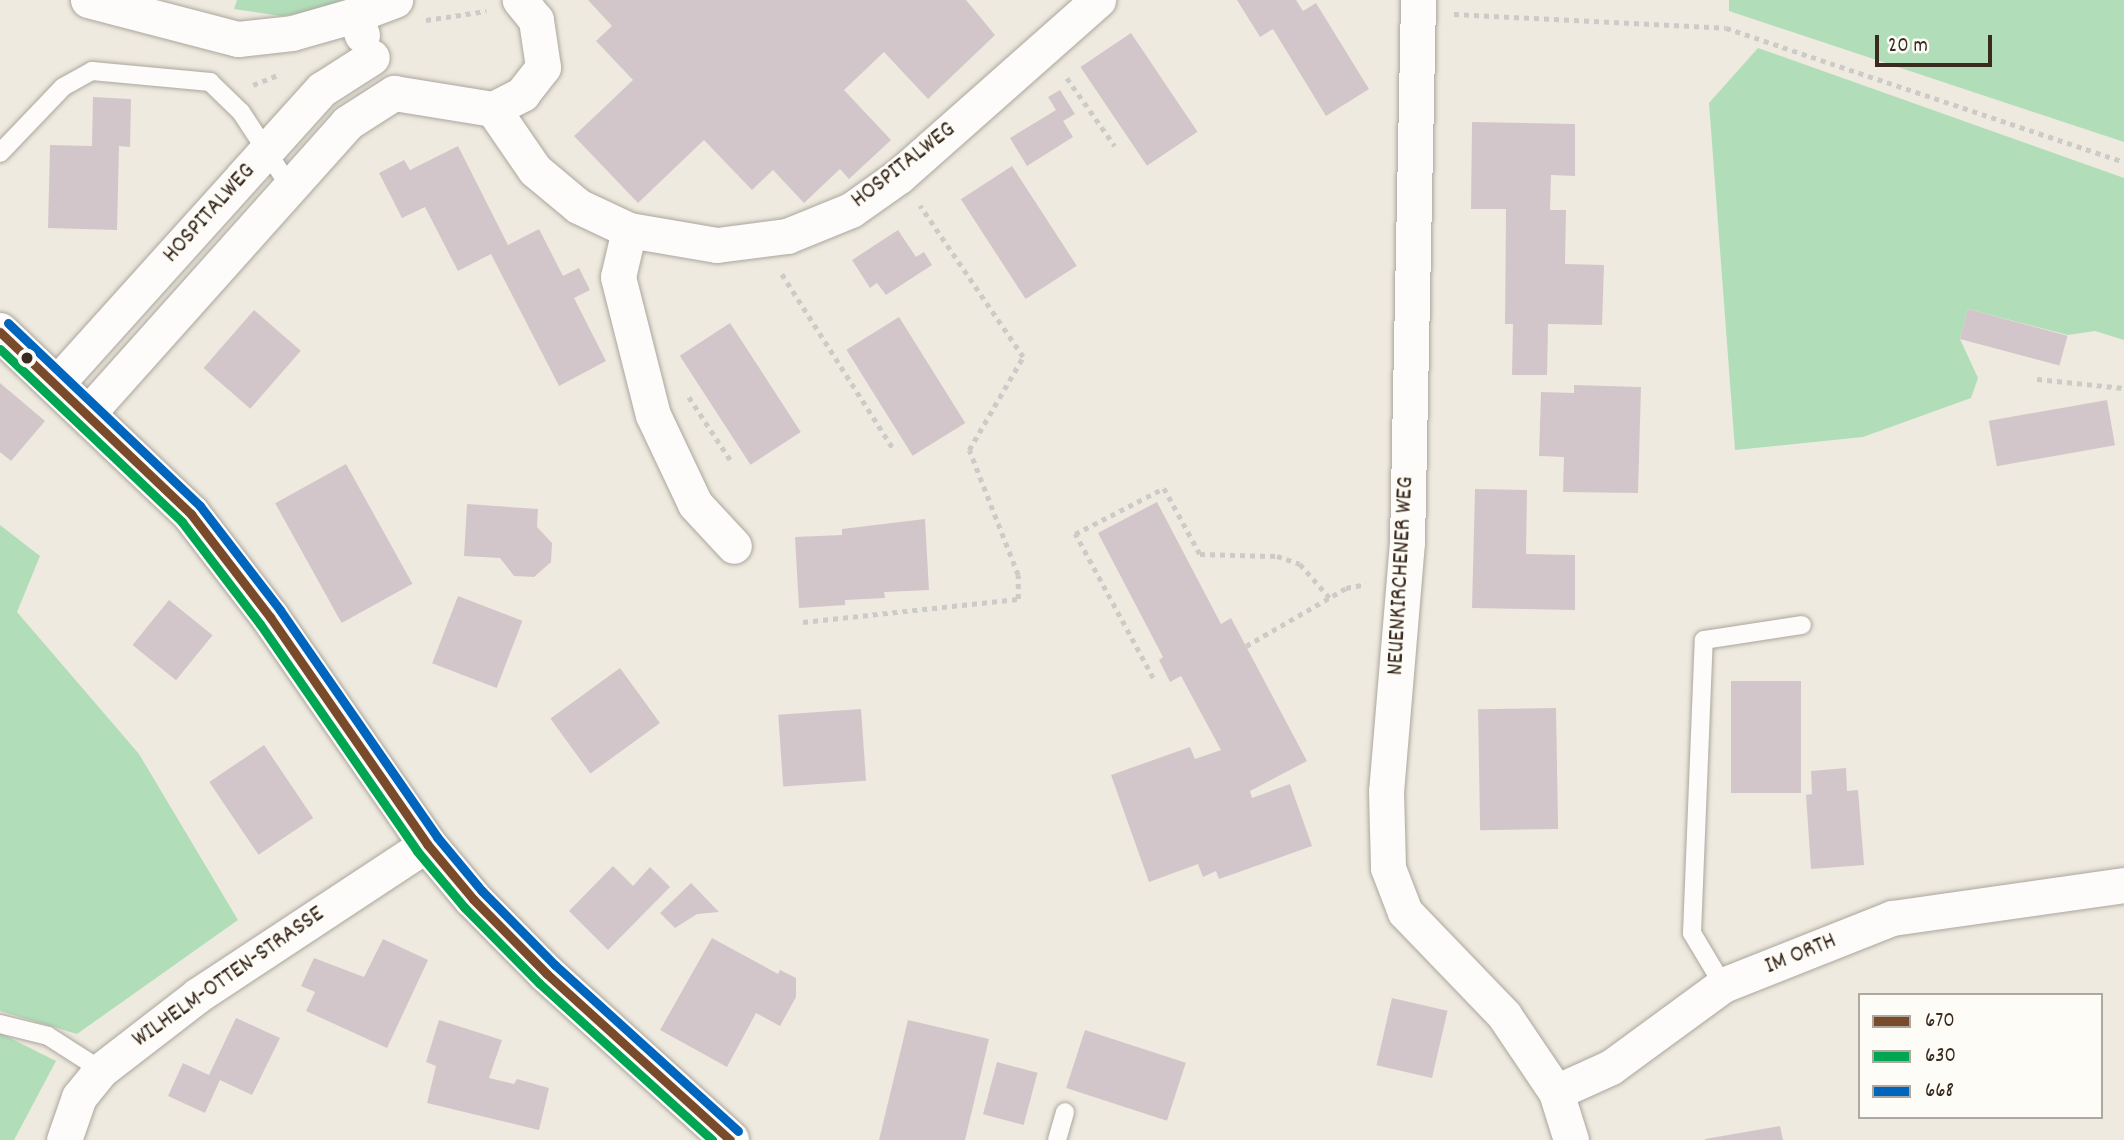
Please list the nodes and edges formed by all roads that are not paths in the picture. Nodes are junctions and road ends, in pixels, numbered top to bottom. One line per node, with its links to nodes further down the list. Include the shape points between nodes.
1 (89, 0): 6 (street, via 238,39 292,33)
2 (395, 0): 6 (street)
3 (520, 0): 9 (street, via 536,20 543,67 522,94)
4 (1098, 0): 13 (street, HOSPITALWEG, via 899,176 851,210 787,236 717,245)
5 (1418, 6): 24 (street, NEUENKIRCHENER WEG, via 1404,577 1386,791 1388,868 1405,912 1504,1014)
6 (355, 15): 7 (street)
7 (372, 57): 8 (street); 10 (street, HOSPITALWEG, via 323,89)
8 (394, 93): 9 (street); 12 (street, HOSPITALWEG, via 347,123)
9 (493, 108): 13 (street, HOSPITALWEG, via 535,170 578,206)
10 (266, 152): 11 (lane, via 241,112 210,82 92,71 63,87); 12 (lane); 15 (street, HOSPITALWEG)
11 (0, 153)
12 (290, 187): 16 (street, HOSPITALWEG)
13 (629, 230): 17 (street, via 618,278 653,415 695,504)
14 (0, 332): 15 (street)
15 (57, 383): 16 (street)
16 (89, 412): 19 (street, via 191,514 270,617)
17 (734, 546)
18 (1802, 625): 21 (lane, via 1704,640 1692,933)
19 (427, 844): 23 (street, WILHELM-OTTEN-STRASSE, via 198,995); 27 (street, via 472,900 547,974)
20 (2124, 885): 21 (street, IM ORTH, via 1892,919)
21 (1723, 985): 24 (street, IM ORTH, via 1611,1067)
22 (0, 1024): 23 (lane, via 48,1036)
23 (101, 1070): 26 (street, WILHELM-OTTEN-STRASSE, via 79,1097)
24 (1556, 1092): 29 (street)
25 (1065, 1112): 28 (lane)
26 (64, 1140)
27 (730, 1140)
28 (1057, 1140)
29 (1571, 1140)

